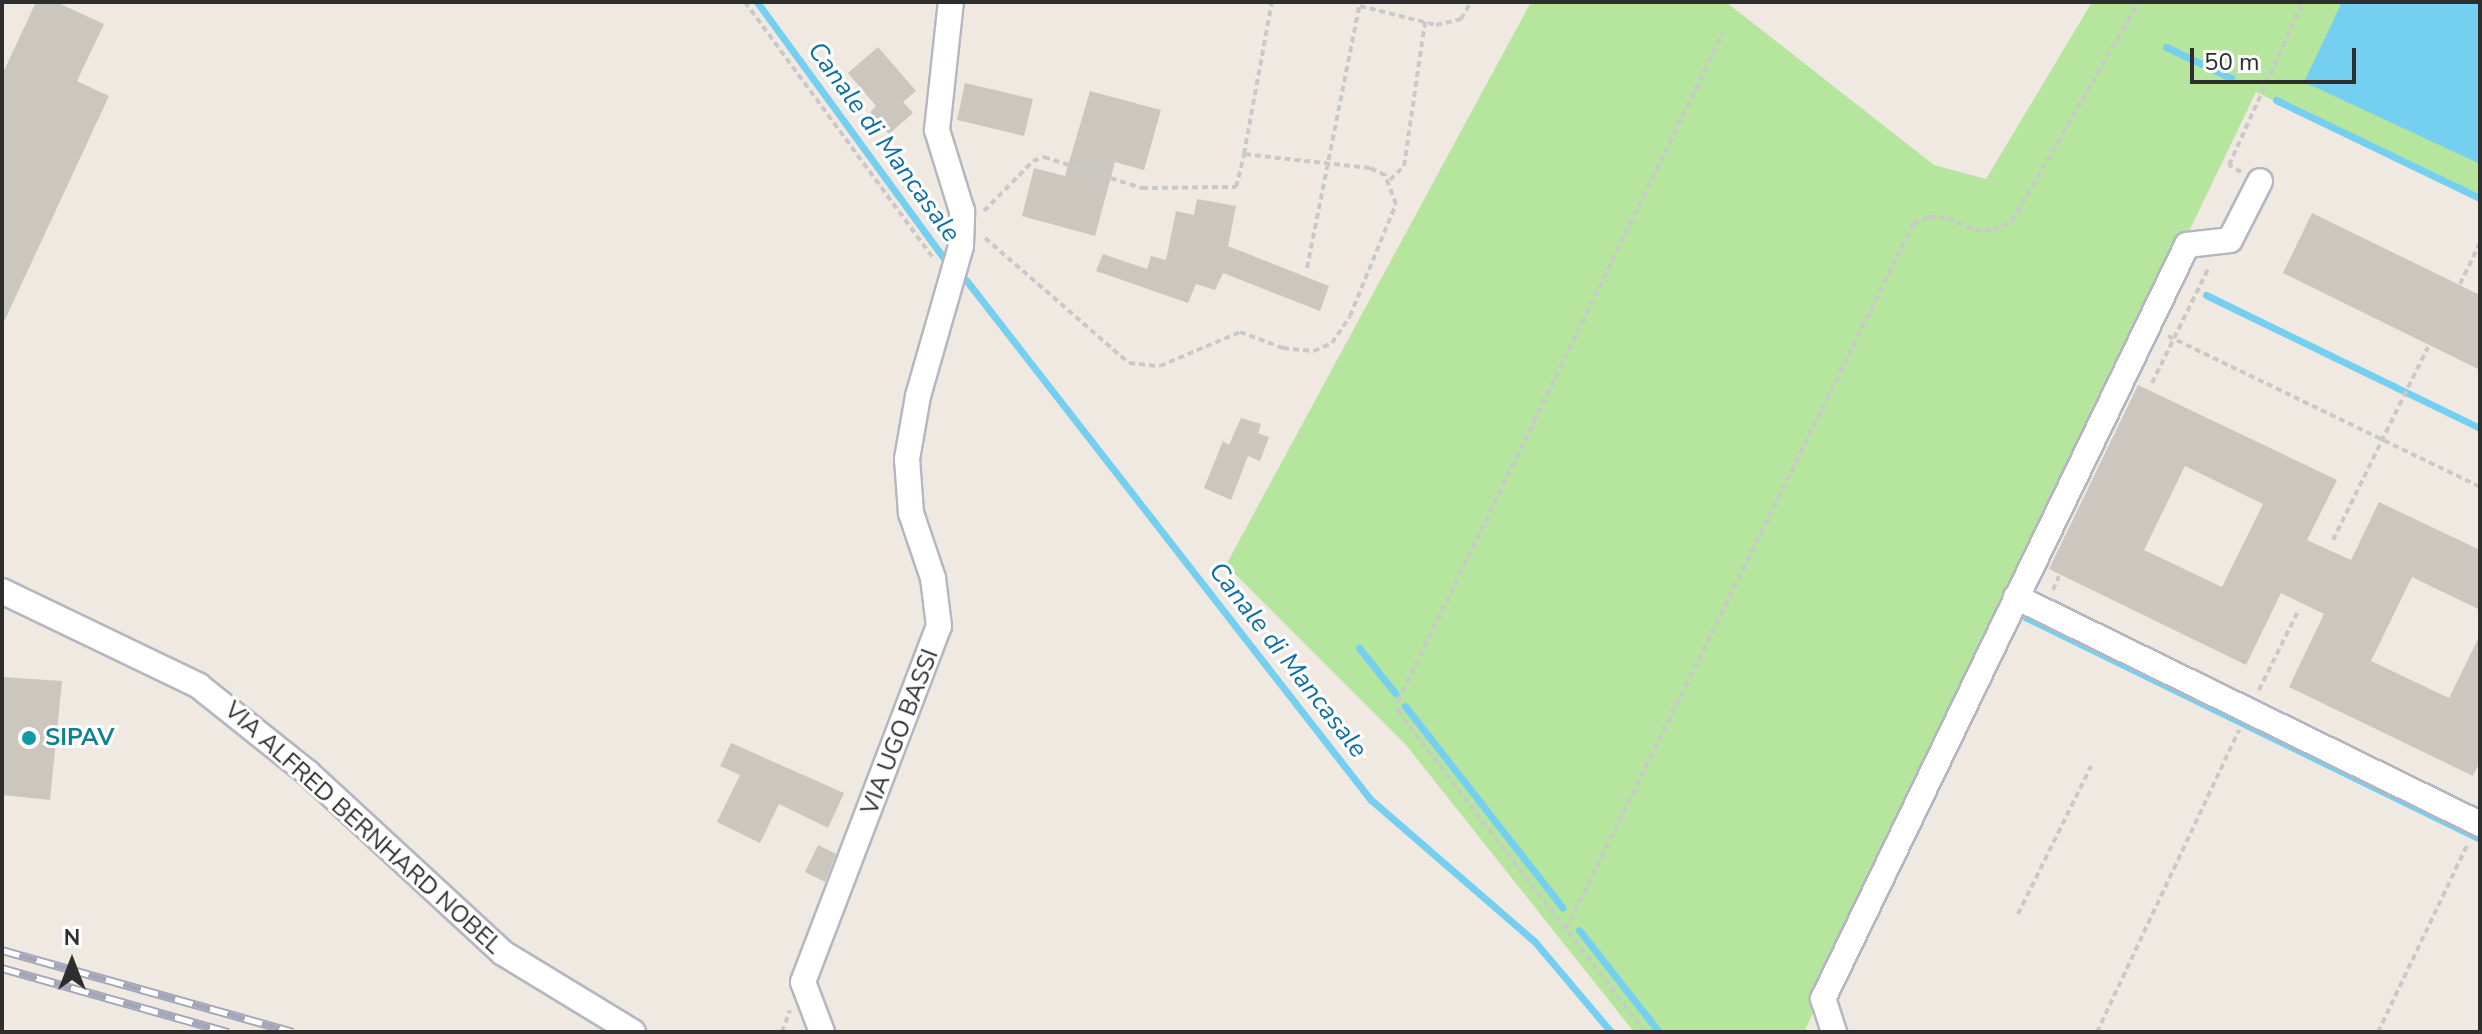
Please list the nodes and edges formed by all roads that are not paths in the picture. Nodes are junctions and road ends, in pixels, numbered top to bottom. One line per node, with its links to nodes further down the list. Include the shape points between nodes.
1 (951, 2): 7 (street, VIA UGO BASSI, via 937,130 962,211 963,233 953,286 918,396 907,459 911,513 933,578 939,626 803,982)
2 (2260, 181): 4 (street, via 2230,240 2187,245)
3 (2, 591): 6 (street, VIA ALFRED BERNHARD NOBEL, via 142,654 209,693 308,773 503,953)
4 (2016, 597): 5 (street, via 2244,720); 8 (street, via 1823,999)
5 (2475, 831)
6 (633, 1032)
7 (822, 1032)
8 (1834, 1032)

